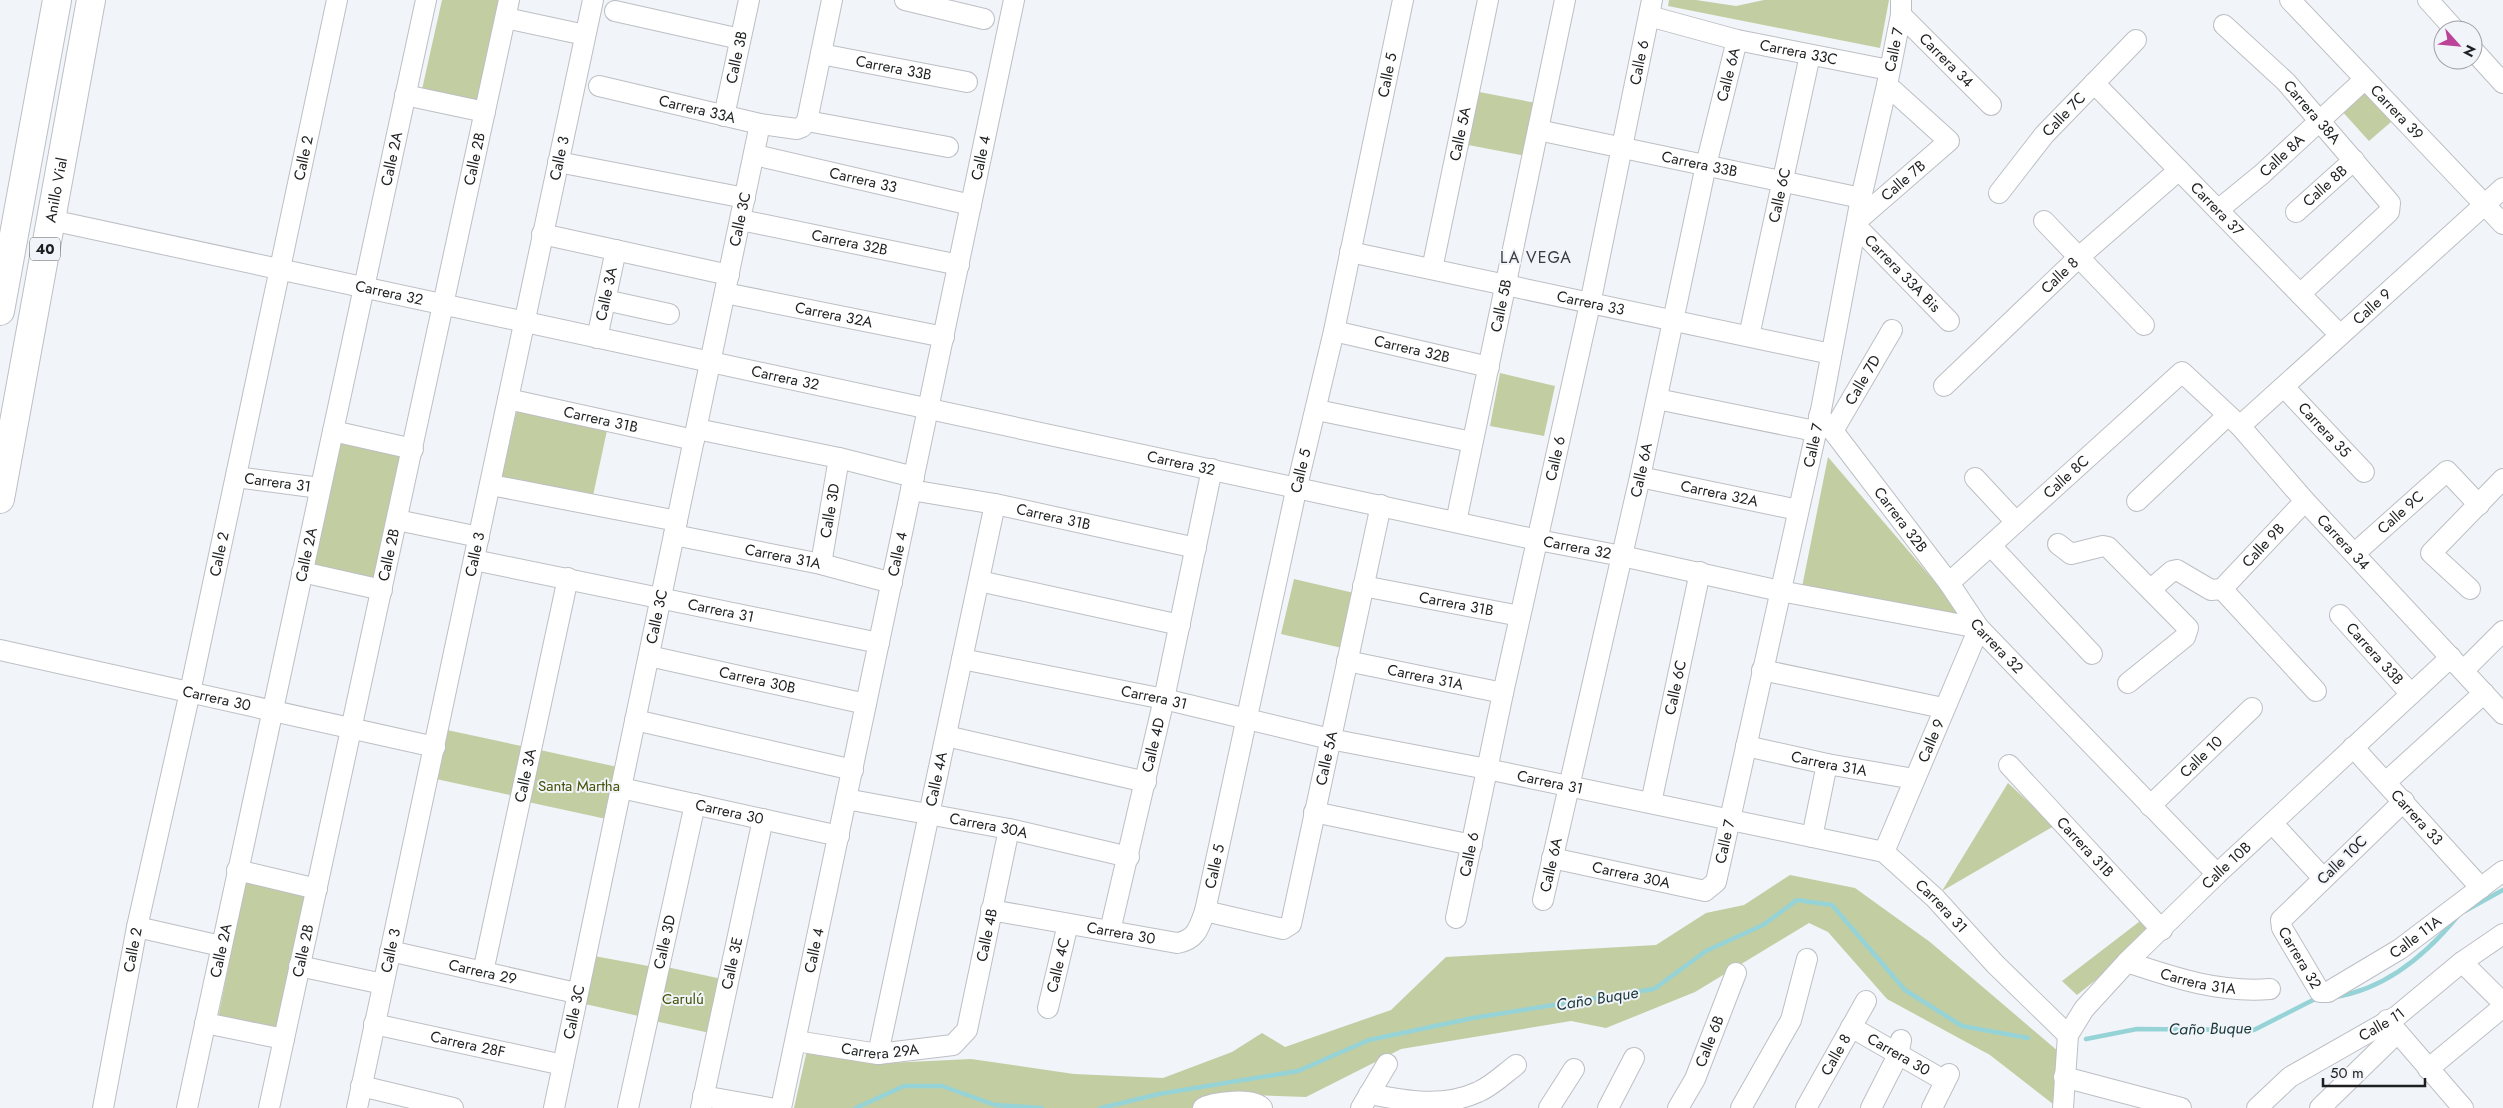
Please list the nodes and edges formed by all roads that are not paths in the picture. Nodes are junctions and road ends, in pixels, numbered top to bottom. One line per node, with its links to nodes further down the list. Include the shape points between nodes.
1 (57, 0): 78 (highway, 40)
2 (90, 0): 59 (highway, Anillo Vial / 40)
3 (337, 0): 70 (street, Calle 2)
4 (426, 0): 35 (street, Calle 2A)
5 (593, 0): 22 (street, Calle 3)
6 (749, 0): 23 (street, Calle 3B)
7 (832, 0): 26 (street)
8 (905, 0): 19 (street)
9 (1014, 0): 55 (street, Calle 4)
10 (1404, 0): 66 (street, Calle 5)
11 (1488, 0): 69 (street, Calle 5A)
12 (1565, 0): 42 (street, Calle 5B)
13 (2290, 0): 30 (street, Carrera 39)
14 (2428, 0): 20 (street)
15 (1901, 7): 29 (street, Calle 7); 36 (street, Carrera 34)
16 (1651, 8): 24 (street, Carrera 33C); 43 (street, Calle 6)
17 (508, 9): 22 (street); 37 (street, Calle 2B)
18 (615, 11): 23 (street)
19 (984, 19)
20 (2446, 20)
21 (2224, 25): 39 (street, Carrera 38A, via 2286,82)
22 (585, 35): 47 (street, Calle 3)
23 (740, 39): 38 (street, Calle 3B)
24 (1736, 40): 27 (street, Carrera 33C); 48 (street, Calle 6A)
25 (2136, 40): 32 (street, Calle 7C)
26 (821, 54): 31 (street, Carrera 33B); 41 (street)
27 (1810, 55): 29 (street, Carrera 33C); 50 (street, Calle 6C)
28 (2483, 61): 33 (street)
29 (1888, 78): 54 (street, Calle 7); 62 (street, Calle 7B, via 1949,141)
30 (2365, 79): 39 (street, Calle 8A); 56 (street, Carrera 39)
31 (967, 82)
32 (2094, 83): 49 (street, Carrera 37); 52 (street, Calle 7C, via 2044,135)
33 (2503, 83)
34 (599, 86): 38 (street, Carrera 33A)
35 (405, 95): 37 (street); 73 (street, Calle 2A)
36 (1991, 105)
37 (485, 112): 77 (street, Calle 2B)
38 (724, 116): 40 (street, Carrera 33A)
39 (2321, 120): 46 (street, Carrera 38A); 57 (street, Calle 8A)
40 (760, 124): 41 (street, Carrera 33A); 45 (street, Calle 3C)
41 (802, 125): 44 (street, Carrera 33A)
42 (1538, 130): 43 (street, Carrera 33B); 72 (street, Calle 5B)
43 (1622, 147): 48 (street, Carrera 33B); 76 (street, Calle 6)
44 (948, 148)
45 (755, 155): 53 (street, Calle 3C); 55 (street, Carrera 33)
46 (2354, 160): 58 (street, Calle 8B); 74 (street, Carrera 38A, via 2391,207)
47 (558, 162): 53 (street); 64 (street, Calle 3)
48 (1706, 165): 50 (street, Carrera 33B); 80 (street, Calle 6A)
49 (2179, 170): 57 (street, Carrera 37); 67 (street, Calle 8)
50 (1781, 181): 54 (street, Carrera 33B); 87 (street, Calle 6C)
51 (2503, 188): 56 (street, Calle 9)
52 (1999, 194)
53 (745, 198): 60 (street, Calle 3C)
54 (1861, 198): 62 (street, Calle 7)
55 (971, 205): 68 (street, Calle 4)
56 (2485, 205): 63 (street, Carrera 39); 86 (street, Calle 9)
57 (2218, 210): 74 (street, Carrera 37)
58 (2296, 212)
59 (51, 220): 70 (street, Carrera 32); 117 (highway, Anillo Vial / 40)
60 (741, 220): 68 (street, Carrera 32B); 71 (street, Calle 3C)
61 (2044, 222): 67 (street)
62 (1857, 223): 81 (street, Carrera 33A Bis); 90 (street, Calle 7)
63 (2503, 224)
64 (542, 234): 65 (street, Carrera 32A); 82 (street, Calle 3)
65 (616, 250): 71 (street, Carrera 32A); 75 (street, Calle 3A)
66 (1350, 252): 69 (street, Carrera 33); 85 (street, Calle 5)
67 (2079, 257): 83 (street); 94 (street, Calle 8)
68 (959, 264): 88 (street, Calle 4)
69 (1432, 269): 72 (street, Carrera 33)
70 (280, 270): 73 (street, Carrera 32); 109 (street, Calle 2)
71 (727, 284): 88 (street, Carrera 32A); 91 (street, Calle 3C)
72 (1506, 285): 76 (street, Carrera 33); 92 (street, Calle 5B)
73 (364, 288): 77 (street, Carrera 32); 102 (street, Calle 2A)
74 (2300, 294): 86 (street, Carrera 37)
75 (605, 300): 79 (street); 89 (street, Calle 3A)
76 (1590, 304): 80 (street, Carrera 33); 129 (street, Calle 6)
77 (444, 305): 82 (street, Carrera 32); 105 (street, Calle 2B)
78 (0, 311)
79 (669, 314)
80 (1674, 320): 87 (street, Carrera 33); 97 (street, Calle 6A)
81 (1949, 321)
82 (522, 322): 89 (street, Carrera 32); 96 (street, Calle 3)
83 (2144, 325)
84 (1892, 330): 101 (street, Calle 7D)
85 (1334, 332): 92 (street, Carrera 32B); 99 (street, Calle 5)
86 (2340, 335): 95 (street, Calle 9)
87 (1748, 336): 90 (street, Carrera 33)
88 (944, 337): 98 (street, Calle 4)
89 (597, 338): 91 (street, Carrera 32)
90 (1831, 354): 101 (street, Calle 7)
91 (711, 363): 98 (street, Carrera 32); 103 (street, Calle 3C)
92 (1489, 367): 104 (street, Calle 5B)
93 (2182, 372): 100 (street, Carrera 34); 126 (street, Calle 8C)
94 (1944, 386)
95 (2284, 387): 100 (street, Calle 9); 108 (street, Carrera 35)
96 (508, 399): 103 (street, Carrera 31B); 114 (street, Calle 3)
97 (1657, 399): 101 (street); 110 (street, Calle 6A)
98 (928, 408): 107 (street, Carrera 32); 113 (street, Calle 4)
99 (1316, 410): 104 (street); 115 (street, Calle 5)
100 (2233, 421): 118 (street, Carrera 34); 119 (street, Calle 9)
101 (1822, 426): 123 (street, Calle 7); 142 (street, Carrera 32B)
102 (333, 431): 105 (street); 116 (street, Calle 2A)
103 (696, 434): 106 (street, Carrera 31B); 127 (street, Calle 3C)
104 (1472, 442): 125 (street, Calle 5B)
105 (412, 448): 124 (street, Calle 2B)
106 (839, 458): 113 (street, Carrera 31B); 136 (street, Calle 3D)
107 (1212, 469): 115 (street, Carrera 32); 132 (street, Calle 4D)
108 (2364, 472)
109 (236, 477): 116 (street, Carrera 31); 165 (street, Calle 2)
110 (1640, 477): 123 (street, Carrera 32A); 134 (street, Calle 6A)
111 (1975, 478): 126 (street)
112 (2503, 479): 122 (street)
113 (912, 483): 120 (street, Carrera 31B); 141 (street, Calle 4)
114 (491, 485): 127 (street, Carrera 31A); 128 (street, Calle 3)
115 (1297, 486): 121 (street, Carrera 32); 175 (street, Calle 5)
116 (320, 488): 137 (street, Calle 2A)
117 (0, 499)
118 (2305, 501): 133 (street, Carrera 34); 145 (street, Calle 9B)
119 (2137, 502)
120 (994, 504): 132 (street, Carrera 31B); 140 (street, Calle 4A)
121 (1380, 505): 125 (street, Carrera 32); 143 (street, Calle 5A)
122 (2479, 505): 133 (street, Calle 9C, via 2447,470); 146 (street, via 2431,553)
123 (1798, 510): 148 (street, Calle 7)
124 (397, 520): 128 (street); 147 (street, Calle 2B)
125 (1456, 522): 129 (street, Carrera 32)
126 (2016, 522): 131 (street, Calle 8C)
127 (676, 528): 136 (street, Carrera 31A); 149 (street, Calle 3C)
128 (479, 537): 135 (street, Calle 3)
129 (1538, 540): 134 (street, Carrera 32); 151 (street, Calle 6)
130 (2058, 544): 144 (street, via 2071,554 2108,547)
131 (1992, 547): 142 (street, Calle 8C); 157 (street)
132 (1196, 548): 152 (street, Calle 4D)
133 (2355, 553): 161 (street, Carrera 34)
134 (1622, 556): 138 (street, Carrera 32); 190 (street, Calle 6A)
135 (474, 560): 139 (street, Carrera 31); 181 (street, Calle 3)
136 (821, 564): 141 (street, Carrera 31A)
137 (302, 572): 147 (street); 173 (street, Calle 2A)
138 (1700, 572): 148 (street, Carrera 32); 195 (street, Calle 6C)
139 (568, 578): 149 (street, Carrera 31); 233 (street, Calle 3A)
140 (979, 581): 152 (street); 159 (street, Calle 4A)
141 (892, 583): 155 (street, Calle 4)
142 (1949, 583): 153 (street, Carrera 32B)
143 (1363, 586): 151 (street, Carrera 31B); 160 (street, Calle 5A)
144 (2152, 589): 145 (street, via 2177,570 2211,590); 163 (street, via 2189,630 2185,637)
145 (2222, 589): 164 (street)
146 (2470, 589)
147 (382, 590): 177 (street, Calle 2B)
148 (1780, 591): 153 (street, Carrera 32); 162 (street, Calle 7)
149 (661, 599): 155 (street, Carrera 31); 158 (street, Calle 3C)
150 (2340, 615): 168 (street, Carrera 33B)
151 (1520, 616): 166 (street, Calle 6)
152 (1180, 625): 169 (street, Calle 4D)
153 (1979, 628): 171 (street, Calle 9); 196 (street, Carrera 32)
154 (2503, 631): 161 (street, Calle 10B)
155 (879, 643): 170 (street, Calle 4)
156 (0, 650): 165 (street, Carrera 30)
157 (2092, 654)
158 (649, 656): 170 (street, Carrera 30B); 176 (street, Calle 3C)
159 (962, 659): 169 (street, Carrera 31); 178 (street, Calle 4A)
160 (1348, 661): 166 (street, Carrera 31A); 179 (street, Calle 5A)
161 (2457, 664): 167 (street, Carrera 34); 168 (street, Calle 10B)
162 (1762, 670): 171 (street); 180 (street, Calle 7)
163 (2128, 683)
164 (2316, 691)
165 (190, 692): 173 (street, Carrera 30); 222 (street, Calle 2)
166 (1503, 693): 185 (street, Calle 6)
167 (2484, 693): 174 (street, Carrera 34); 189 (street)
168 (2411, 694): 182 (street, Calle 10B)
169 (1164, 699): 175 (street, Carrera 31); 188 (street, Calle 4D)
170 (866, 704): 186 (street, Calle 4)
171 (1943, 708): 187 (street, Calle 9)
172 (2252, 708): 196 (street, Calle 10)
173 (272, 710): 177 (street, Carrera 30); 209 (street, Calle 2A)
174 (2502, 710)
175 (1246, 719): 179 (street, Carrera 31); 218 (street, Calle 5)
176 (635, 720): 186 (street); 191 (street, Calle 3C)
177 (352, 728): 181 (street, Carrera 30); 215 (street, Calle 2B)
178 (946, 736): 188 (street); 198 (street, Calle 4A)
179 (1330, 739): 185 (street, Carrera 31); 197 (street, Calle 5A)
180 (1746, 746): 183 (street, Carrera 31A); 200 (street, Calle 7)
181 (435, 747): 228 (street, Calle 3)
182 (2353, 747): 189 (street, Carrera 33); 201 (street, Calle 10B)
183 (1827, 764): 187 (street, Carrera 31A); 204 (street)
184 (2008, 765): 223 (street, Carrera 31B)
185 (1487, 769): 190 (street, Carrera 31); 205 (street, Calle 6)
186 (853, 770): 192 (street, Calle 4)
187 (1914, 779): 206 (street, Calle 9)
188 (1146, 782): 207 (street, Calle 4D)
189 (2386, 782): 193 (street, Carrera 33)
190 (1569, 786): 195 (street, Carrera 31); 208 (street, Calle 6A)
191 (621, 788): 194 (street, Carrera 30); 237 (street, Calle 3C)
192 (846, 799): 198 (street, Carrera 30A); 203 (street, Calle 4)
193 (2404, 801): 212 (street, Calle 10C); 214 (street, Carrera 33)
194 (695, 804): 199 (street, Carrera 30); 271 (street, Calle 3D)
195 (1651, 804): 200 (street, Carrera 31)
196 (2150, 806): 211 (street, Carrera 32)
197 (1314, 812): 205 (street); 218 (street, Calle 5A, via 1291,924 1287,928)
198 (929, 813): 202 (street, Carrera 30A); 251 (street, Calle 4A)
199 (762, 819): 203 (street, Carrera 30); 261 (street, Calle 3E)
200 (1729, 821): 204 (street, Carrera 31); 213 (street, Calle 7, via 1716,882)
201 (2273, 824): 211 (street, Calle 10B); 212 (street)
202 (1009, 829): 207 (street, Carrera 30A); 217 (street, Calle 4B)
203 (839, 836): 249 (street, Calle 4)
204 (1812, 837): 206 (street, Carrera 31)
205 (1472, 845): 219 (street, Calle 6)
206 (1884, 852): 246 (street, Carrera 31, via 1935,898 1995,964)
207 (1129, 857): 224 (street, Calle 4D)
208 (1552, 858): 213 (street, Carrera 30A, via 1705,891); 216 (street, Calle 6A)
209 (237, 870): 215 (street); 227 (street, Calle 2A)
210 (2503, 871): 214 (street, Calle 11A)
211 (2217, 874): 223 (street, Calle 10B)
212 (2323, 878): 220 (street, Calle 10C)
213 (1710, 888)
214 (2481, 888): 238 (street, Calle 11A, via 2400,949)
215 (317, 889): 232 (street, Calle 2B)
216 (1543, 900)
217 (991, 910): 221 (street, Carrera 30); 247 (street, Calle 4B, via 966,1030)
218 (1205, 911): 226 (street, Calle 5)
219 (1456, 918)
220 (2280, 920): 238 (street, Carrera 32, via 2317,989)
221 (1068, 924): 224 (street, Carrera 30); 241 (street, Calle 4C)
222 (137, 927): 227 (street); 265 (street, Calle 2)
223 (2162, 930): 230 (street, Calle 10B)
224 (1110, 931): 226 (street, Carrera 30, via 1178,943)
225 (2503, 934): 231 (street, Calle 11)
226 (1192, 938)
227 (221, 946): 242 (street, Calle 2A)
228 (390, 951): 233 (street, Carrera 29); 235 (street, Calle 3)
229 (1808, 959): 278 (street, via 1791,1020)
230 (2127, 962): 236 (street, Carrera 31A, via 2210,987); 246 (street, Calle 10B, via 2084,1009)
231 (2462, 962): 240 (street); 245 (street, Calle 11, via 2397,1016)
232 (300, 966): 235 (street); 248 (street, Calle 2B)
233 (483, 972): 237 (street, Carrera 29)
234 (1736, 973): 277 (street, Calle 6B, via 1695,1079)
235 (383, 984): 243 (street, Calle 3)
236 (2270, 990)
237 (576, 993): 254 (street, Calle 3C)
238 (2323, 993)
239 (1866, 1001): 244 (street, Calle 8)
240 (2503, 1005): 257 (street)
241 (1048, 1008)
242 (205, 1023): 248 (street); 266 (street, Calle 2A)
243 (374, 1024): 254 (street, Carrera 28F); 259 (street, Calle 3)
244 (1851, 1027): 250 (street, Carrera 30); 279 (street, Calle 8)
245 (2392, 1027): 257 (street); 284 (street, Calle 11, via 2290,1077); 285 (street)
246 (2068, 1035): 258 (street, Calle 10B)
247 (961, 1038): 251 (street, Carrera 29A, via 953,1045)
248 (284, 1039): 267 (street, Calle 2B)
249 (796, 1041): 251 (street, Carrera 29A); 273 (street, Calle 4)
250 (1900, 1048): 280 (street); 281 (street, Carrera 30, via 1947,1078)
251 (878, 1054)
252 (1634, 1058): 276 (street)
253 (1386, 1064): 260 (street)
254 (563, 1065): 270 (street, Calle 3C)
255 (1516, 1065): 264 (street, via 1479,1092 1450,1102)
256 (1574, 1069): 275 (street)
257 (2428, 1069): 263 (street)
258 (2064, 1077): 282 (street, Calle 10B); 283 (street)
259 (361, 1086): 268 (street, Calle 3); 269 (street)
260 (1365, 1101): 264 (street)
261 (702, 1102): 272 (street)
262 (1258, 1105): 274 (street, via 1208,1105)
263 (2453, 1105)
264 (1420, 1106)
265 (103, 1108)
266 (186, 1108)
267 (269, 1108)
268 (356, 1108)
269 (453, 1108)
270 (554, 1108)
271 (628, 1108)
272 (770, 1108)
273 (781, 1108)
274 (1202, 1108)
275 (1549, 1108)
276 (1608, 1108)
277 (1678, 1108)
278 (1741, 1108)
279 (1806, 1108)
280 (1870, 1108)
281 (1932, 1108)
282 (2063, 1108)
283 (2181, 1108)
284 (2257, 1108)
285 (2320, 1108)

